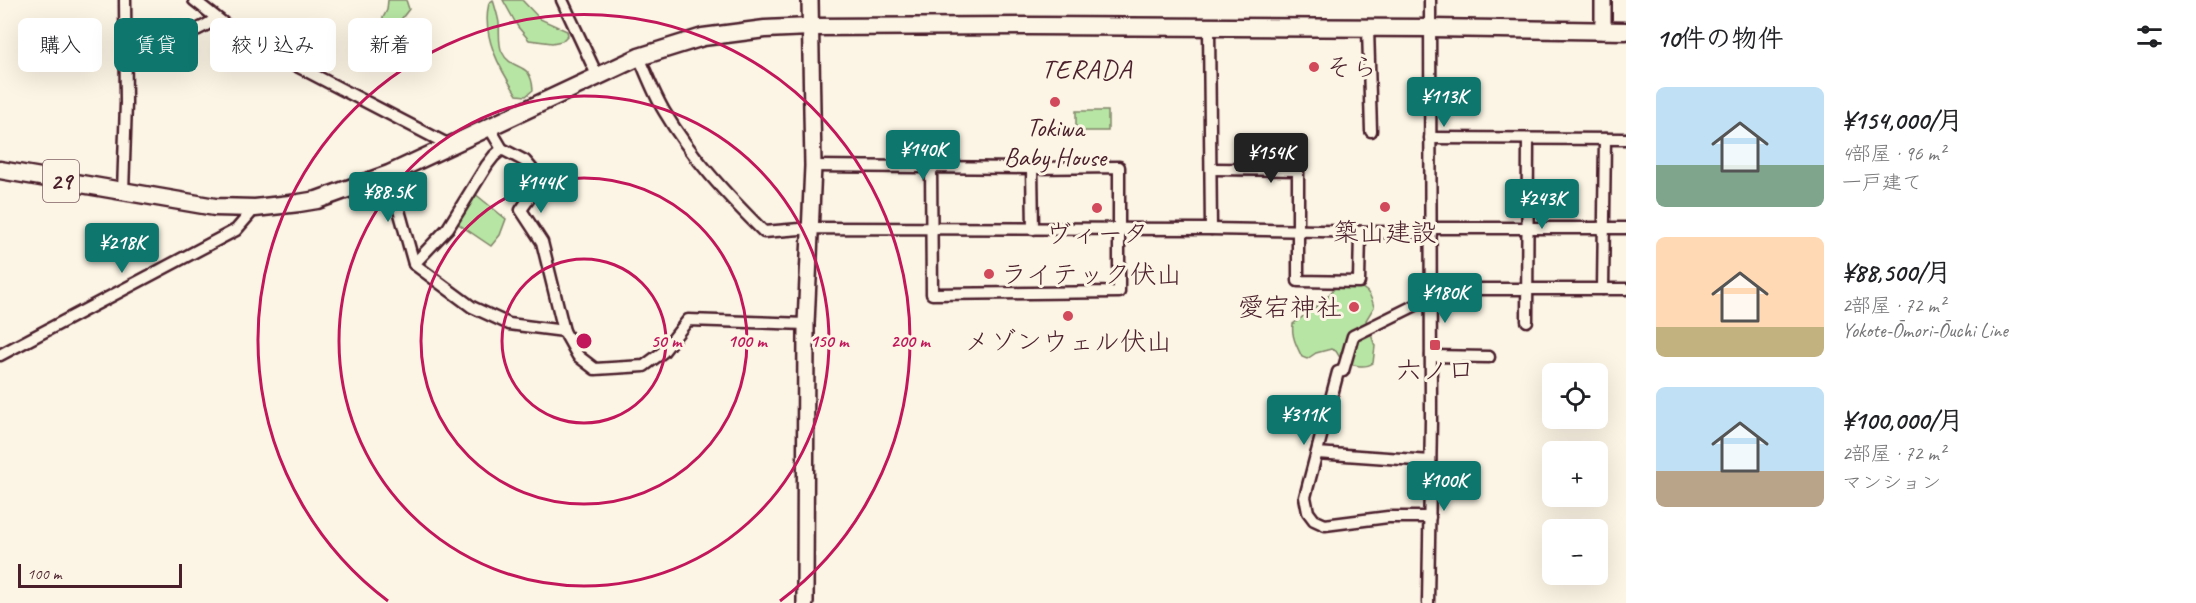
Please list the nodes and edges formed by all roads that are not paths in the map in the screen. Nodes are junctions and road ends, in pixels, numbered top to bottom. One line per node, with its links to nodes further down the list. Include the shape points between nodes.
1 (125, 0): 7 (street)
2 (194, 0): 8 (street)
3 (562, 0): 18 (street)
4 (810, 0): 9 (street)
5 (1430, 0): 12 (street)
6 (1603, 0): 13 (street)
7 (125, 18)
8 (215, 18)
9 (810, 27): 10 (main road, 29); 15 (main road, 29, via 703,36); 27 (street)
10 (1209, 28): 11 (main road, 29); 30 (street)
11 (1368, 28): 12 (main road, 29); 20 (street)
12 (1430, 28): 13 (main road, 29); 21 (street)
13 (1603, 31): 14 (main road, 29)
14 (1626, 31)
15 (639, 57): 18 (main road, 29); 35 (street, via 668,117 727,195 765,232)
16 (125, 72): 33 (street)
17 (308, 72): 25 (street)
18 (597, 75): 19 (main road, 29)
19 (489, 127): 25 (main road, 29); 26 (street)
20 (1371, 131)
21 (1430, 138): 22 (street); 43 (street)
22 (1528, 139): 23 (street); 37 (street)
23 (1605, 139): 24 (street); 38 (street)
24 (1626, 139)
25 (451, 146): 32 (main road, 29)
26 (502, 149): 46 (street, via 487,165 448,228); 54 (street, via 525,161 538,176 537,187 521,210 542,242)
27 (813, 166): 28 (street); 35 (street)
28 (931, 167): 29 (street); 36 (street)
29 (1032, 168): 40 (street); 42 (street, via 1119,167)
30 (1212, 169): 41 (street); 44 (street, via 1298,170)
31 (0, 170): 33 (main road, 29)
32 (389, 174): 34 (main road, 29, via 317,200); 46 (street)
33 (123, 192): 34 (main road, 29, via 214,207)
34 (255, 208): 55 (street, via 236,230)
35 (812, 228): 36 (street); 53 (street)
36 (931, 228): 40 (street); 42 (street, via 932,294 1119,292)
37 (1527, 228): 38 (street); 43 (street); 48 (street)
38 (1604, 228): 39 (street); 49 (street)
39 (1626, 228)
40 (1033, 229): 42 (street)
41 (1211, 229): 42 (street); 44 (street)
42 (1119, 230)
43 (1430, 230): 45 (street); 51 (street)
44 (1299, 231): 45 (street); 45 (street, via 1298,281 1328,282 1359,282)
45 (1360, 232)
46 (414, 264): 54 (street, via 472,307 509,324)
47 (1472, 289): 48 (street)
48 (1527, 289): 49 (street); 52 (street)
49 (1603, 289): 50 (street)
50 (1626, 290)
51 (1430, 298): 56 (street); 58 (street, via 1353,336 1343,371 1338,372)
52 (1527, 321)
53 (806, 324): 54 (street, via 688,321 663,352 644,366 595,369 578,356); 61 (street)
54 (564, 331)
55 (0, 355)
56 (1431, 356): 57 (street); 59 (street)
57 (1489, 357)
58 (1317, 453): 59 (street); 60 (street, via 1305,497 1314,520 1324,525 1388,517)
59 (1430, 461): 60 (street)
60 (1430, 517): 62 (street)
61 (805, 603)
62 (1428, 603)

